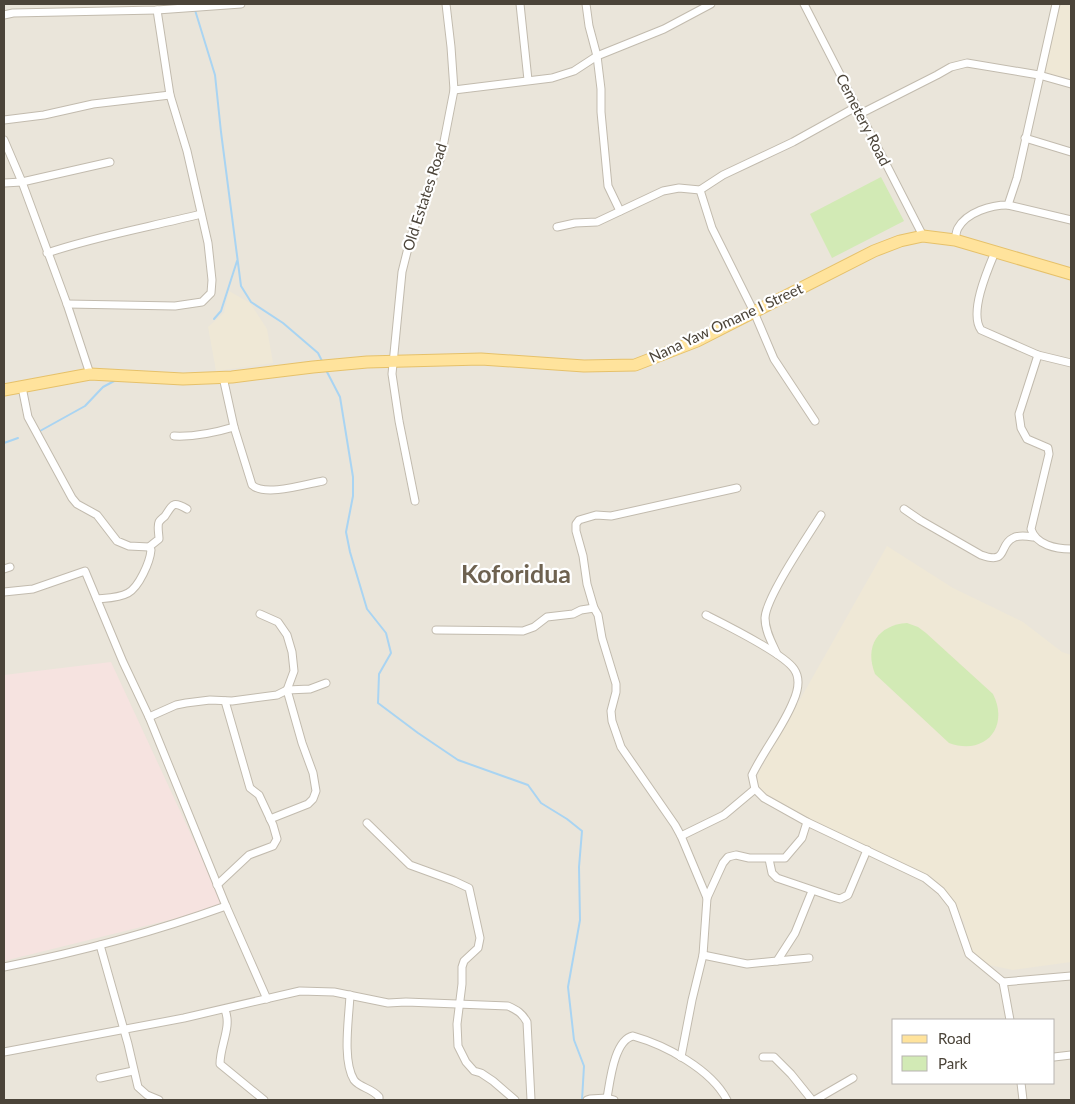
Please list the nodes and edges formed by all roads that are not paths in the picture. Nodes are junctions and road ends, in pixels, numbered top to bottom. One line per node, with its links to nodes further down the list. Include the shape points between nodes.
1 (107, 4): 11 (street)
2 (240, 4): 9 (street)
3 (446, 4): 17 (street, Old Estates Road)
4 (520, 4): 15 (street)
5 (586, 4): 13 (street)
6 (711, 4): 13 (street, via 664,29)
7 (804, 4): 19 (street, Cemetery Road)
8 (1056, 4): 14 (street)
9 (210, 5): 10 (street)
10 (158, 10): 11 (street); 18 (street)
11 (109, 12): 12 (street)
12 (4, 15)
13 (597, 56): 15 (street, via 574,71 552,78); 29 (street, via 608,186)
14 (1039, 75): 16 (street); 19 (street, via 967,63 951,67); 21 (street)
15 (528, 80): 17 (street)
16 (1071, 84)
17 (454, 90): 41 (street, Old Estates Road, via 441,157 411,236 402,272)
18 (170, 95): 20 (street, via 93,104); 30 (street)
19 (858, 110): 27 (street, via 723,175); 33 (street, Cemetery Road)
20 (4, 120)
21 (1025, 138): 23 (street); 28 (street)
22 (4, 140): 25 (street)
23 (1071, 152)
24 (110, 162): 25 (street)
25 (22, 182): 26 (street); 36 (street)
26 (4, 183)
27 (700, 190): 29 (street, via 679,188 663,191); 39 (street, via 712,228)
28 (1008, 205): 31 (street); 34 (street, via 979,211 965,220 958,228)
29 (620, 211): 32 (street, via 597,222)
30 (201, 214): 36 (street); 38 (street, via 212,280 211,293 202,302 174,306)
31 (1071, 220)
32 (557, 227)
33 (923, 236): 34 (main road, Nana Yaw Omane I Street); 39 (main road, Nana Yaw Omane I Street, via 874,251)
34 (955, 240): 35 (main road, Nana Yaw Omane I Street)
35 (994, 252): 37 (main road, Nana Yaw Omane I Street); 40 (street, via 984,280 977,325 981,330)
36 (47, 253): 38 (street)
37 (1071, 274)
38 (67, 304): 43 (street)
39 (754, 312): 41 (main road, Nana Yaw Omane I Street, via 696,341 635,365 584,366 481,359); 47 (street, via 774,358)
40 (1038, 355): 42 (street); 56 (street, via 1018,411 1027,439 1048,448 1049,454 1031,529)
41 (393, 361): 44 (main road, Nana Yaw Omane I Street); 52 (street, Old Estates Road, via 398,420)
42 (1071, 363)
43 (90, 374): 44 (main road, via 183,379); 45 (main road)
44 (222, 377): 48 (street)
45 (22, 387): 46 (main road); 57 (street, via 28,417 72,498 97,514 117,540 129,546)
46 (4, 390)
47 (815, 421)
48 (234, 428): 49 (street, via 210,434); 50 (street, via 252,485 257,489 267,491)
49 (174, 436)
50 (323, 481)
51 (737, 488): 61 (street, via 580,520 576,531)
52 (415, 501)
53 (187, 509): 57 (street, via 172,504 159,522 159,539)
54 (904, 509): 56 (street, via 990,558 998,557 1014,537)
55 (820, 515): 65 (street, via 775,592 766,614 767,631)
56 (1033, 536): 58 (street, via 1041,543)
57 (149, 547): 60 (street, via 147,565 132,590 127,594)
58 (1071, 550)
59 (4, 592): 60 (street, via 33,589 85,572)
60 (96, 599): 69 (street)
61 (594, 608): 64 (street, via 547,617 523,631); 74 (street, via 616,684 611,711 621,747)
62 (260, 614): 67 (street, via 278,622 288,635 294,671)
63 (706, 615): 65 (street)
64 (436, 630)
65 (777, 654): 70 (street, via 795,670 798,689 752,775)
66 (326, 683): 67 (street, via 310,689)
67 (287, 690): 68 (street, via 277,695); 71 (street, via 316,791 308,804)
68 (224, 701): 69 (street, via 176,705); 71 (street, via 250,788 260,795)
69 (149, 717): 77 (street)
70 (755, 789): 72 (street, via 764,798); 74 (street, via 724,815)
71 (270, 819): 77 (street, via 276,843 250,856)
72 (806, 822): 75 (street); 76 (street, via 802,838 785,858)
73 (368, 823): 90 (street, via 410,866 469,888 480,938 478,948 462,967)
74 (681, 836): 79 (street)
75 (867, 850): 78 (street, via 845,898); 87 (street, via 925,878 941,891 952,905 969,954)
76 (769, 859): 78 (street, via 774,876); 79 (street, via 728,857)
77 (218, 885): 80 (street)
78 (812, 891): 84 (street, via 795,933)
79 (707, 898): 82 (street)
80 (226, 906): 81 (street); 89 (street)
81 (100, 945): 85 (street); 93 (street)
82 (704, 954): 84 (street, via 747,964); 96 (street)
83 (809, 958): 84 (street)
84 (776, 961)
85 (4, 967)
86 (1071, 976): 87 (street)
87 (1003, 982): 92 (street)
88 (350, 995): 89 (street, via 300,991); 90 (street, via 388,1003); 106 (street, via 349,1066 356,1082 376,1093)
89 (267, 999): 91 (street)
90 (459, 1004): 107 (street, via 458,1046 466,1062); 108 (street, via 508,1006 523,1015 527,1022)
91 (225, 1010): 93 (street); 105 (street, via 228,1019 220,1064)
92 (1010, 1019)
93 (123, 1030): 94 (street); 99 (street)
94 (4, 1052)
95 (1071, 1055): 98 (street)
96 (681, 1057): 109 (street, via 641,1038 628,1037 616,1056); 110 (street, via 703,1072)
97 (764, 1057): 111 (street, via 774,1058)
98 (1055, 1057)
99 (133, 1071): 100 (street); 104 (street, via 138,1087)
100 (100, 1078)
101 (853, 1078): 111 (street)
102 (1020, 1084): 112 (street)
103 (589, 1099): 109 (street)
104 (159, 1100)
105 (264, 1100)
106 (379, 1100)
107 (516, 1100)
108 (531, 1100)
109 (609, 1100)
110 (727, 1100)
111 (814, 1100)
112 (1023, 1100)

